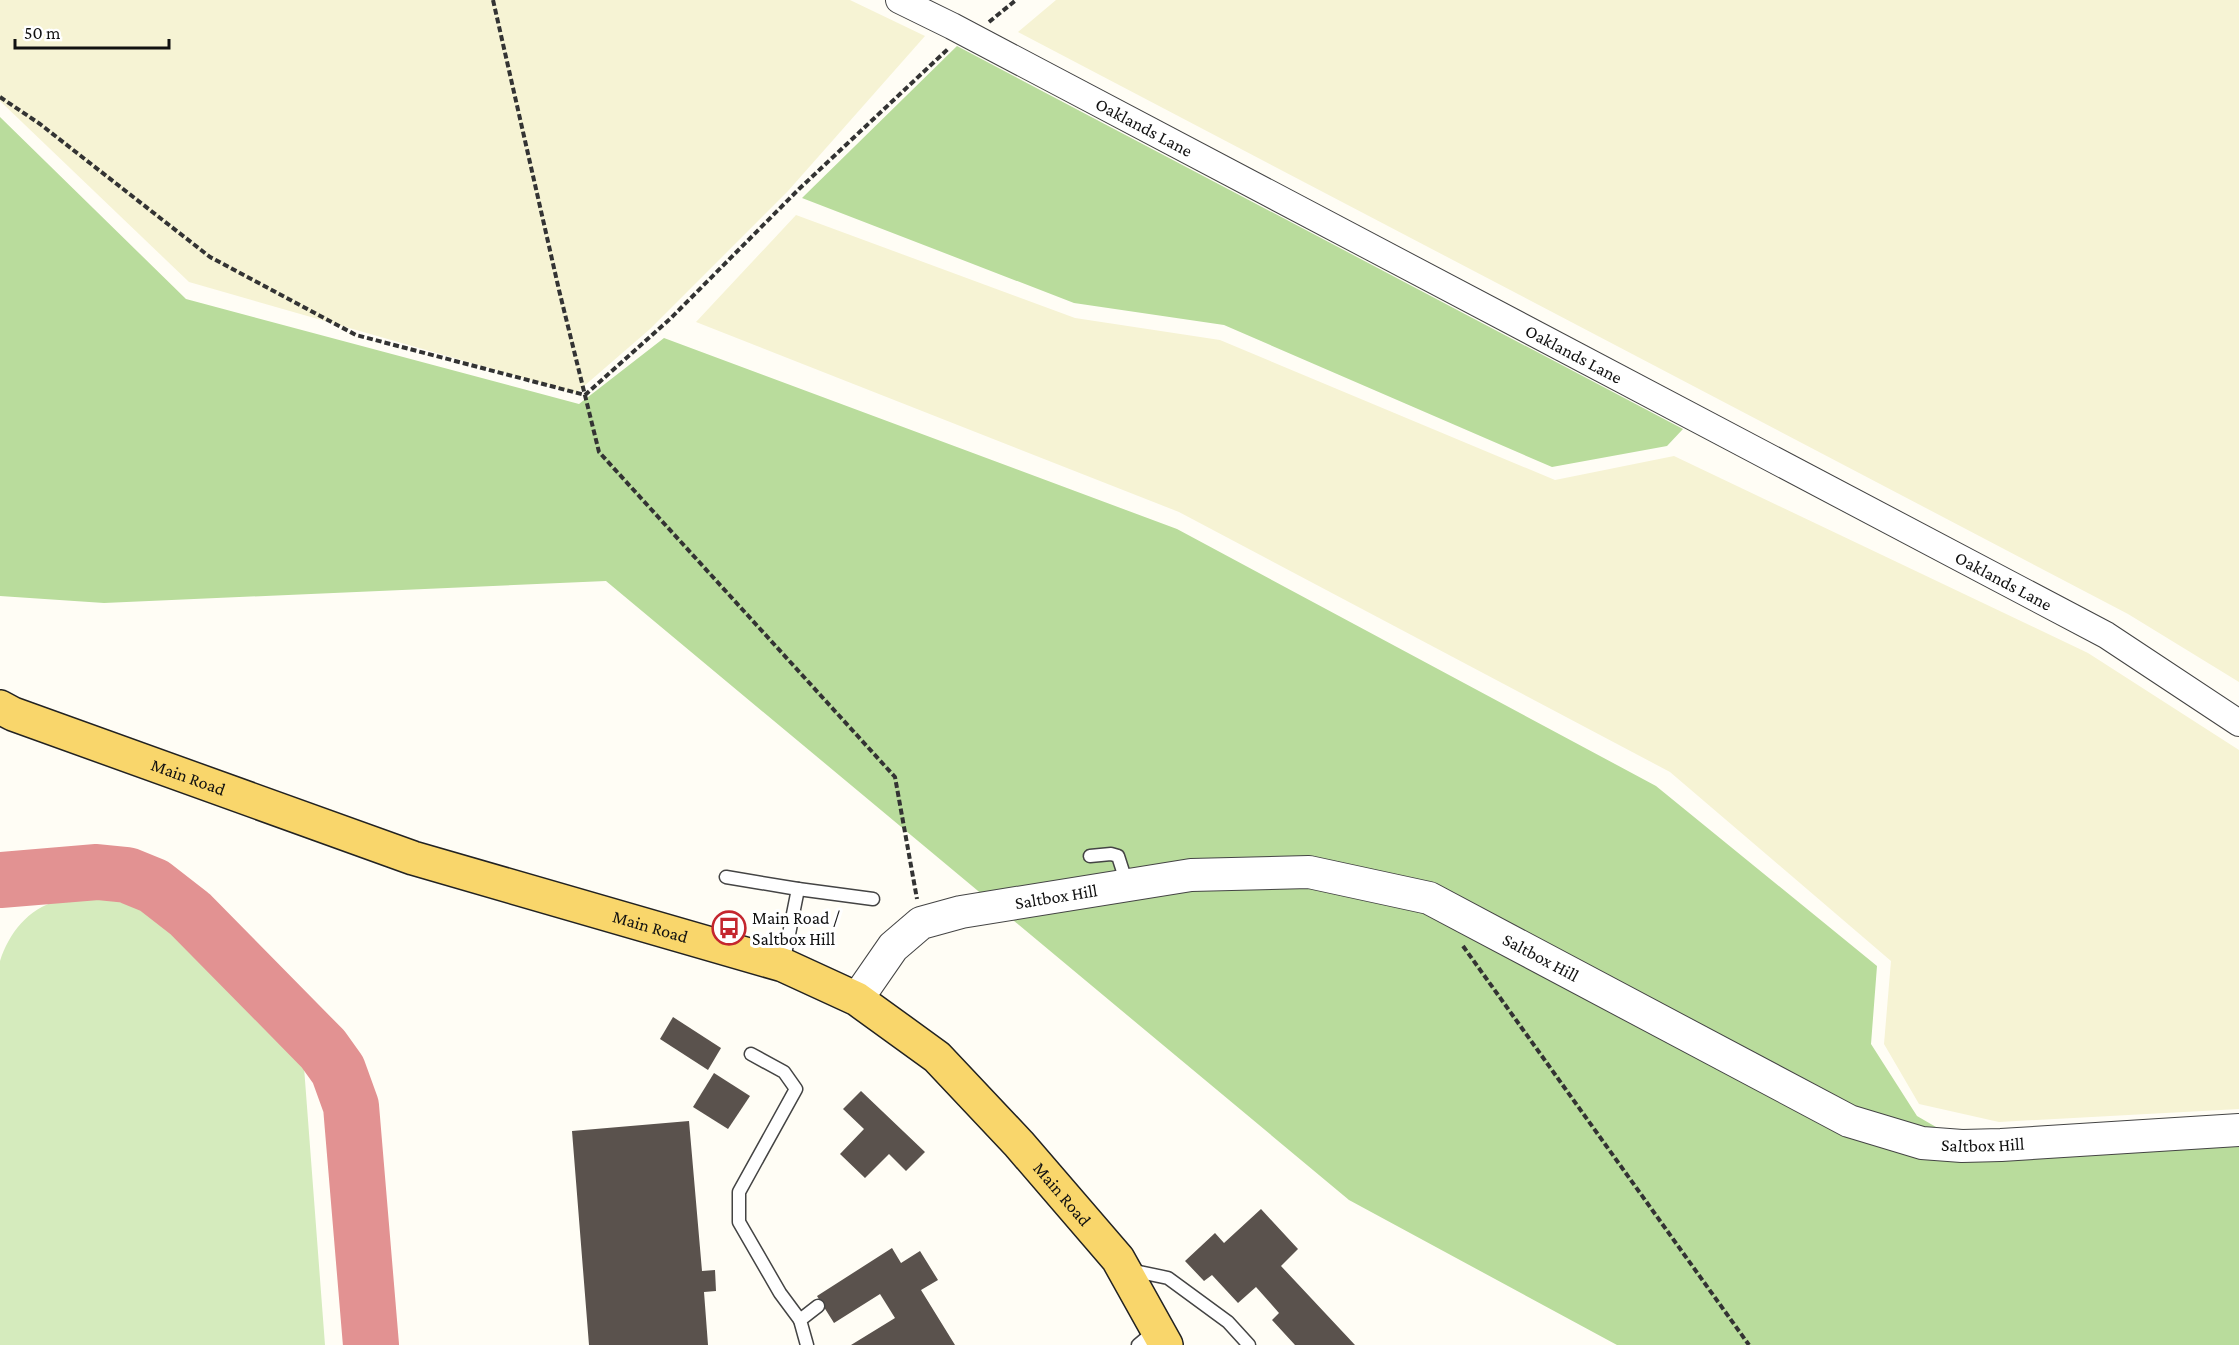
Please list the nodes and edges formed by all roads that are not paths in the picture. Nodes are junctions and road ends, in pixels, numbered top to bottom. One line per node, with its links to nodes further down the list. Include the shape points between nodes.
1 (899, 0): 3 (street, Oaklands Lane, via 2106,634)
2 (0, 708): 9 (main road, Main Road, via 414,858)
3 (2239, 723)
4 (1090, 856): 6 (lane, via 1118,856)
5 (726, 877): 7 (lane)
6 (1128, 885): 10 (street, Saltbox Hill, via 962,912 921,923 893,947); 12 (street, Saltbox Hill, via 1191,875 1309,872 1429,898 1849,1120 1922,1143 2001,1145)
7 (798, 889): 8 (lane); 9 (lane)
8 (873, 899)
9 (783, 965): 10 (main road, Main Road)
10 (857, 999): 13 (main road, Main Road, via 937,1058 1019,1144)
11 (751, 1054): 15 (lane, via 784,1072 796,1089 739,1192 739,1222 780,1293)
12 (2239, 1130)
13 (1123, 1268): 16 (main road, Main Road); 18 (lane, via 1168,1278 1228,1322)
14 (818, 1306): 15 (lane)
15 (801, 1320): 17 (lane)
16 (1154, 1340)
17 (807, 1345)
18 (1249, 1345)

